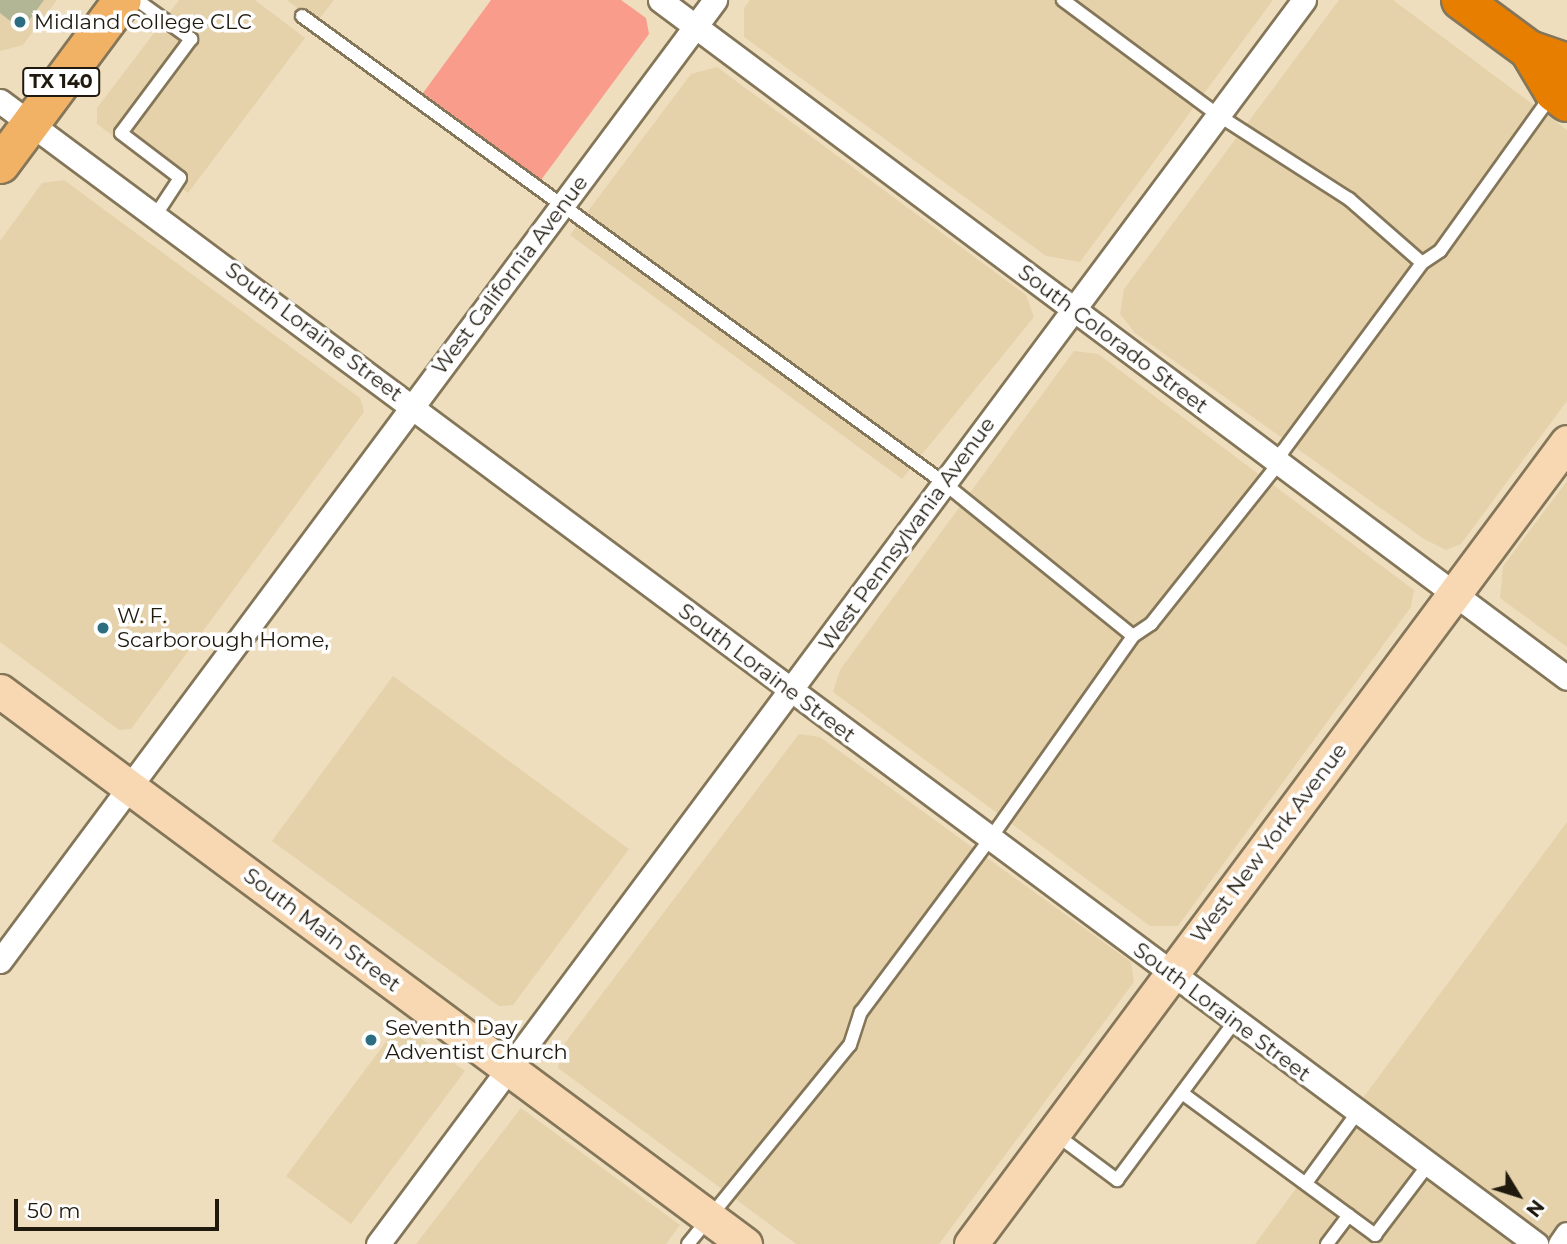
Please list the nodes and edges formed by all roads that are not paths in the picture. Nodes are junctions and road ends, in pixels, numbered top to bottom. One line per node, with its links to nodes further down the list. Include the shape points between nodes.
1 (122, 0): 13 (main road, TX 140)
2 (137, 0): 16 (lane, via 191,39 121,133 180,178)
3 (660, 0): 9 (street, South Colorado Street)
4 (715, 0): 9 (street, West California Avenue)
5 (1063, 0): 12 (lane)
6 (1304, 0): 12 (street, West Pennsylvania Avenue)
7 (1461, 0): 10 (highway, via 1529,50)
8 (302, 16): 15 (lane)
9 (695, 26): 15 (street, West California Avenue); 18 (street, South Colorado Street)
10 (1562, 86): 17 (lane, via 1440,251)
11 (0, 100): 13 (street, South Loraine Street)
12 (1218, 115): 17 (lane, via 1349,199); 18 (street, West Pennsylvania Avenue)
13 (31, 123): 14 (main road, TX 140); 16 (street, South Loraine Street)
14 (0, 164)
15 (562, 205): 19 (street, West California Avenue); 22 (lane)
16 (157, 213): 19 (street, South Loraine Street)
17 (1422, 263): 21 (lane, via 1283,451)
18 (1073, 310): 21 (street, South Colorado Street); 22 (street, West Pennsylvania Avenue)
19 (412, 407): 27 (street, South Loraine Street); 28 (street, West California Avenue)
20 (1567, 442): 23 (street, West New York Avenue)
21 (1279, 463): 23 (street, South Colorado Street); 24 (lane, via 1151,624)
22 (944, 484): 24 (lane); 27 (street, West Pennsylvania Avenue)
23 (1455, 593): 25 (street, South Colorado Street); 31 (street, West New York Avenue)
24 (1133, 636): 29 (lane)
25 (1567, 678)
26 (0, 691): 28 (street, South Main Street)
27 (791, 691): 29 (street, South Loraine Street); 33 (street, West Pennsylvania Avenue)
28 (129, 787): 30 (street, West California Avenue); 33 (street, South Main Street)
29 (990, 839): 31 (street, South Loraine Street); 40 (lane, via 861,1012 850,1045)
30 (0, 961)
31 (1172, 974): 32 (street, South Loraine Street); 36 (street, West New York Avenue)
32 (1235, 1021): 34 (lane); 35 (street, South Loraine Street)
33 (508, 1068): 40 (street, South Main Street); 42 (street, West Pennsylvania Avenue)
34 (1182, 1093): 36 (lane, via 1117,1180); 38 (lane)
35 (1357, 1112): 37 (street, South Loraine Street); 38 (lane)
36 (1054, 1133): 45 (street, West New York Avenue)
37 (1428, 1165): 39 (lane, via 1376,1235); 47 (street, South Loraine Street)
38 (1306, 1183): 39 (lane)
39 (1349, 1215): 46 (lane)
40 (710, 1218): 43 (lane); 44 (street, South Main Street)
41 (1567, 1234): 48 (street)
42 (378, 1244)
43 (688, 1244)
44 (746, 1244)
45 (971, 1244)
46 (1327, 1244)
47 (1536, 1244)
48 (1560, 1244)

